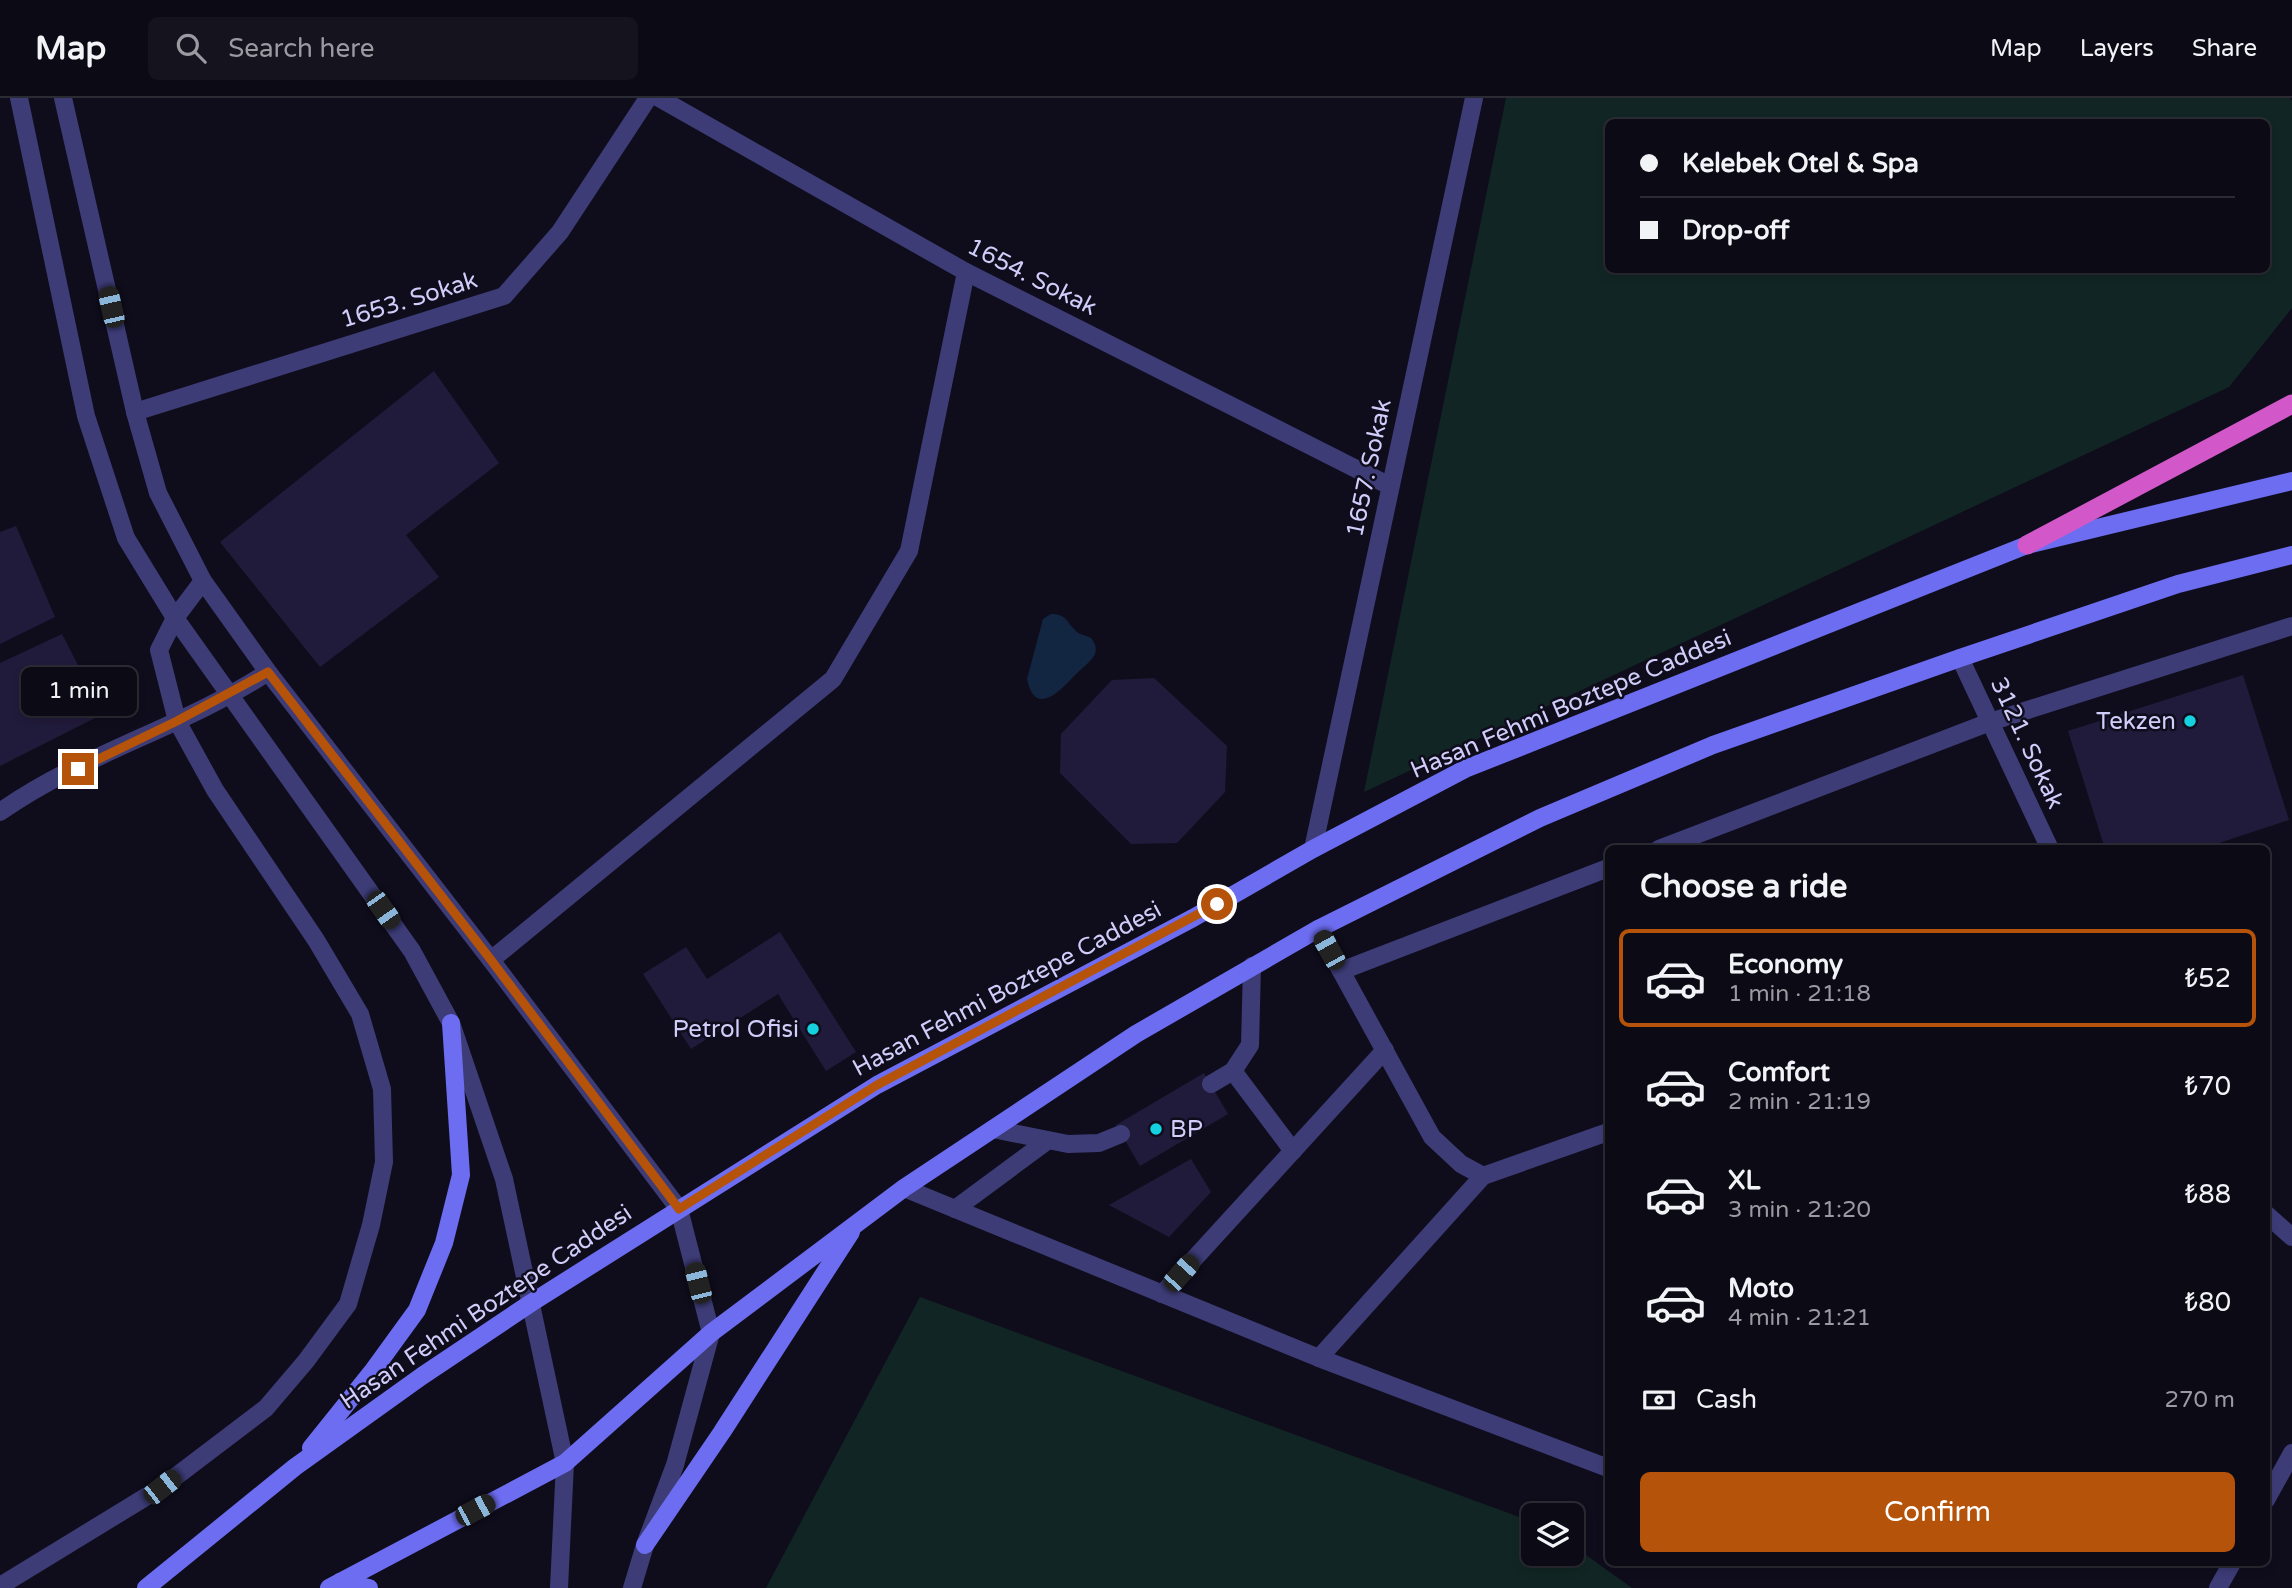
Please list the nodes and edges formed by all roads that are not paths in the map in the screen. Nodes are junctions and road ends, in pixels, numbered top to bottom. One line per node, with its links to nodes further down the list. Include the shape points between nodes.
1 (19, 98): 14 (street, via 86,416 126,538)
2 (63, 98): 8 (street)
3 (649, 98): 8 (street, 1653. Sokak, via 560,232 504,296)
4 (659, 98): 6 (street, 1654. Sokak)
5 (1474, 98): 10 (street, 1657. Sokak)
6 (966, 272): 10 (street, 1654. Sokak); 27 (street, via 909,551 833,679)
7 (2292, 404): 11 (highway)
8 (135, 412): 13 (street, via 158,493)
9 (2292, 481): 11 (main road, Hasan Fehmi Boztepe Caddesi)
10 (1390, 486): 24 (street, 1657. Sokak)
11 (2027, 545): 24 (main road, Hasan Fehmi Boztepe Caddesi, via 1465,769)
12 (2292, 555): 16 (main road, via 2178,584)
13 (203, 580): 14 (street); 17 (street)
14 (175, 618): 18 (street); 19 (street, via 159,650)
15 (2292, 626): 20 (street)
16 (1960, 658): 20 (street, 3121. Sokak); 26 (main road, via 1713,745 1540,818)
17 (268, 672): 18 (street); 27 (street)
18 (229, 695): 19 (street); 30 (street, via 412,951)
19 (177, 721): 21 (street, via 28,792); 58 (street, via 215,790 360,1014 382,1089 384,1162 348,1304 266,1408 162,1487)
20 (1990, 722): 22 (street); 23 (street, 3121. Sokak)
21 (0, 812)
22 (1669, 845)
23 (2048, 845)
24 (1313, 849): 41 (main road, Hasan Fehmi Boztepe Caddesi, via 1193,918 877,1085)
25 (1605, 869): 29 (street)
26 (1318, 929): 28 (main road); 29 (street)
27 (491, 960): 41 (street)
28 (1252, 967): 32 (street, via 1250,1045); 34 (main road, via 1136,1034)
29 (1341, 971): 31 (street)
30 (452, 1023): 47 (street, via 504,1179); 52 (main road, via 461,1175 444,1243 417,1310)
31 (1385, 1050): 38 (street); 39 (street, via 1432,1137)
32 (1233, 1071): 33 (street); 38 (street)
33 (1210, 1084)
34 (993, 1129): 37 (street); 40 (main road)
35 (1605, 1133): 39 (street)
36 (1121, 1134): 37 (street, via 1099,1143)
37 (1047, 1140): 42 (street)
38 (1293, 1151): 46 (street)
39 (1483, 1177): 49 (street)
40 (904, 1188): 42 (street); 44 (main road)
41 (679, 1209): 47 (main road, Hasan Fehmi Boztepe Caddesi); 48 (street)
42 (955, 1209): 46 (street)
43 (2270, 1218): 45 (street)
44 (857, 1221): 48 (main road); 55 (main road)
45 (2292, 1237)
46 (1162, 1294): 49 (street)
47 (531, 1303): 51 (street); 52 (main road, Hasan Fehmi Boztepe Caddesi)
48 (711, 1333): 51 (main road); 55 (street, via 675,1465)
49 (1319, 1358): 53 (street)
50 (2292, 1453): 54 (street)
51 (565, 1463): 57 (main road); 61 (street)
52 (295, 1467): 59 (main road, Hasan Fehmi Boztepe Caddesi)
53 (1605, 1467)
54 (2270, 1493)
55 (645, 1545): 62 (street)
56 (2230, 1566): 63 (street)
57 (334, 1585): 60 (main road)
58 (0, 1586)
59 (146, 1588)
60 (369, 1588)
61 (559, 1588)
62 (632, 1588)
63 (2218, 1588)

